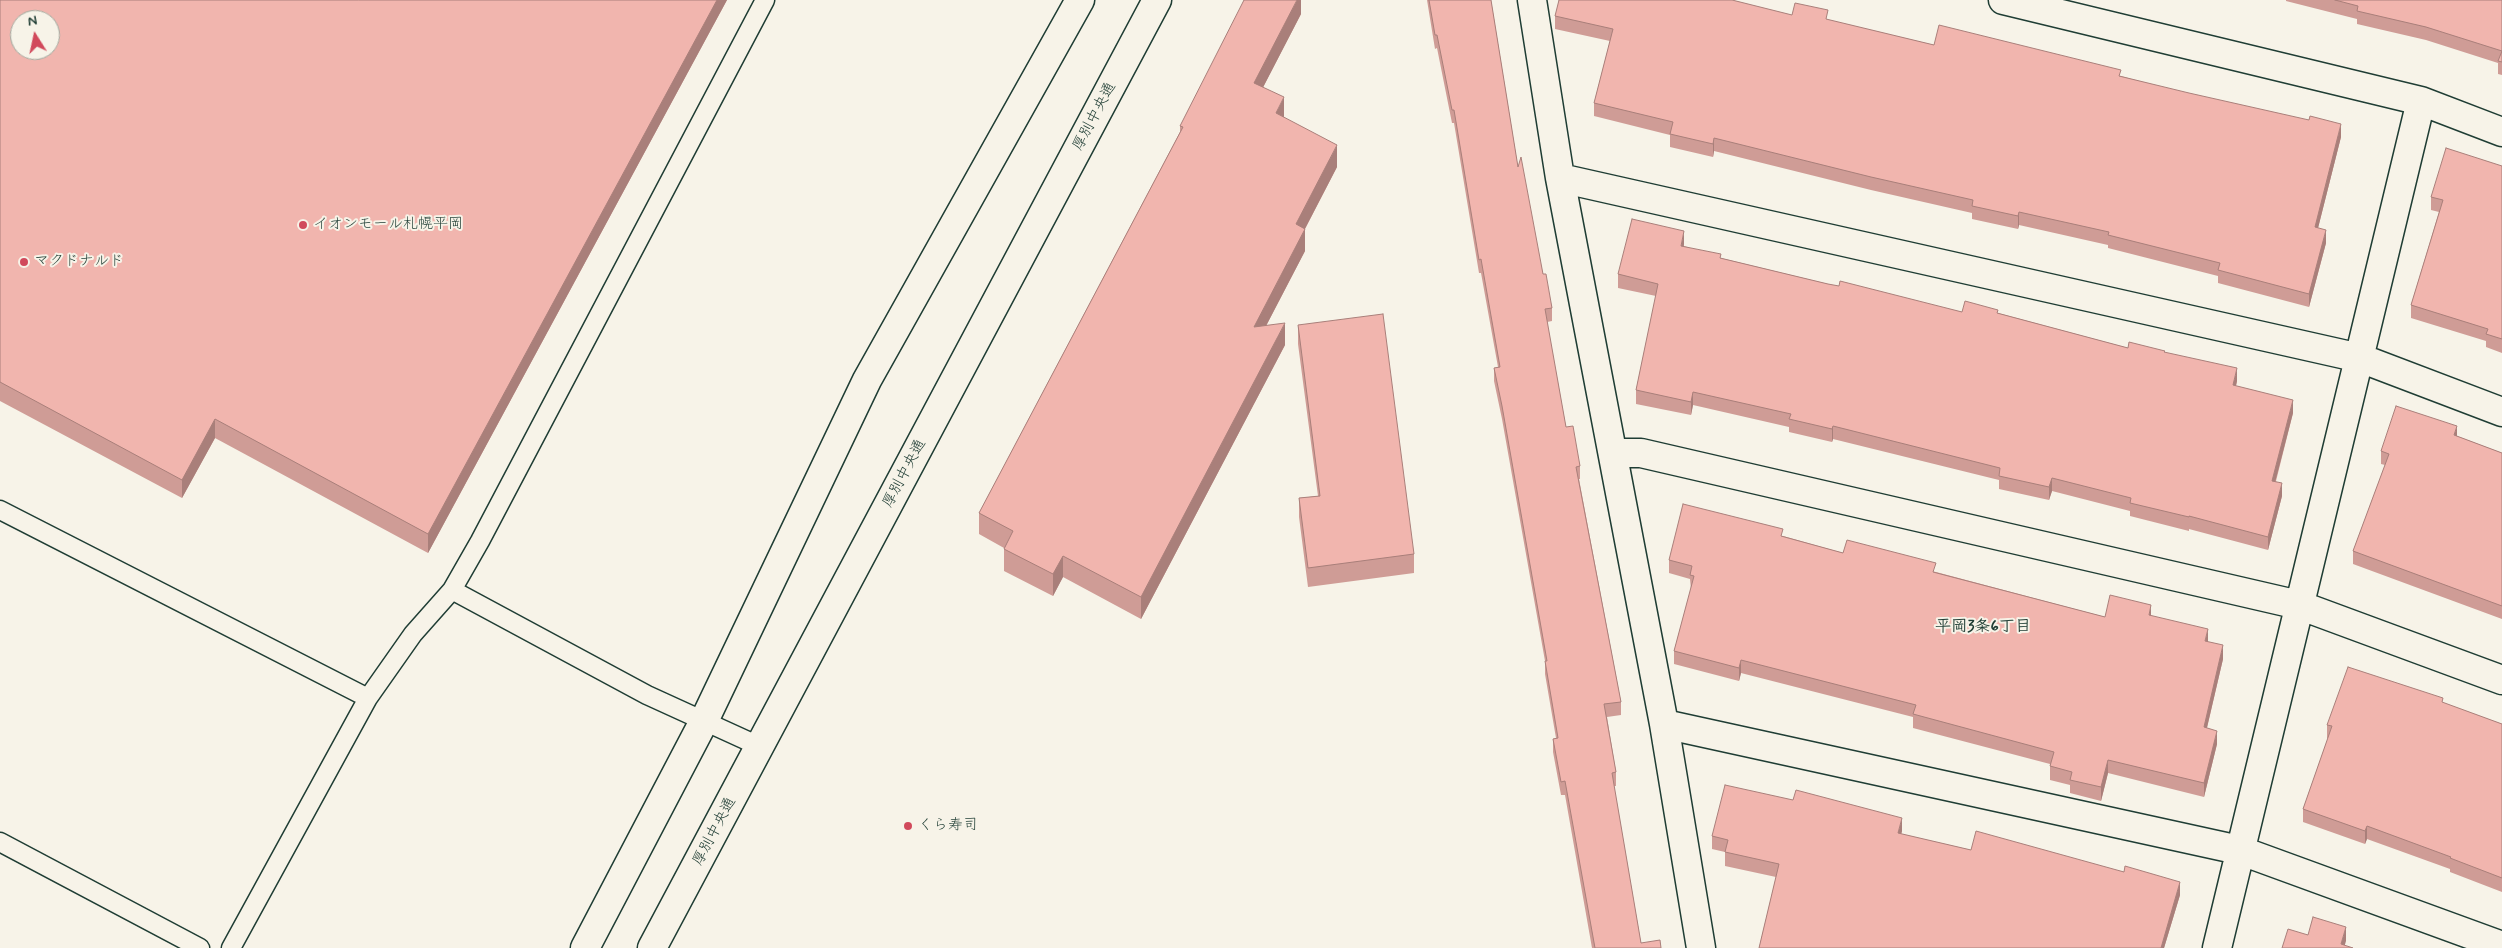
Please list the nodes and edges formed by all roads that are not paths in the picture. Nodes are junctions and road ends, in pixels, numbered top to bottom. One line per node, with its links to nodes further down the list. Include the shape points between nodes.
1 (765, 0): 13 (lane, via 490,524)
2 (1080, 0): 17 (street, via 867,380)
3 (1157, 0): 19 (street, 厚別中央通)
4 (1532, 0): 8 (street)
5 (2004, 0): 6 (street)
6 (2420, 101): 7 (street); 9 (street)
7 (2502, 132)
8 (1560, 178): 9 (street); 11 (street)
9 (2360, 358): 10 (street); 14 (street)
10 (2502, 412)
11 (1613, 453): 14 (street, via 1641,453); 18 (street)
12 (0, 510): 16 (lane)
13 (452, 590): 16 (lane, via 413,634); 17 (lane, via 647,695)
14 (2299, 605): 15 (street); 21 (street)
15 (2502, 680)
16 (368, 698): 24 (lane)
17 (704, 721): 19 (lane); 25 (street)
18 (1664, 724): 21 (street); 27 (street)
19 (761, 747): 26 (street, 厚別中央通)
20 (0, 842): 23 (lane)
21 (2239, 850): 22 (street); 28 (street)
22 (2502, 946)
23 (200, 948)
24 (231, 948)
25 (585, 948)
26 (652, 948)
27 (1701, 948)
28 (2217, 948)

